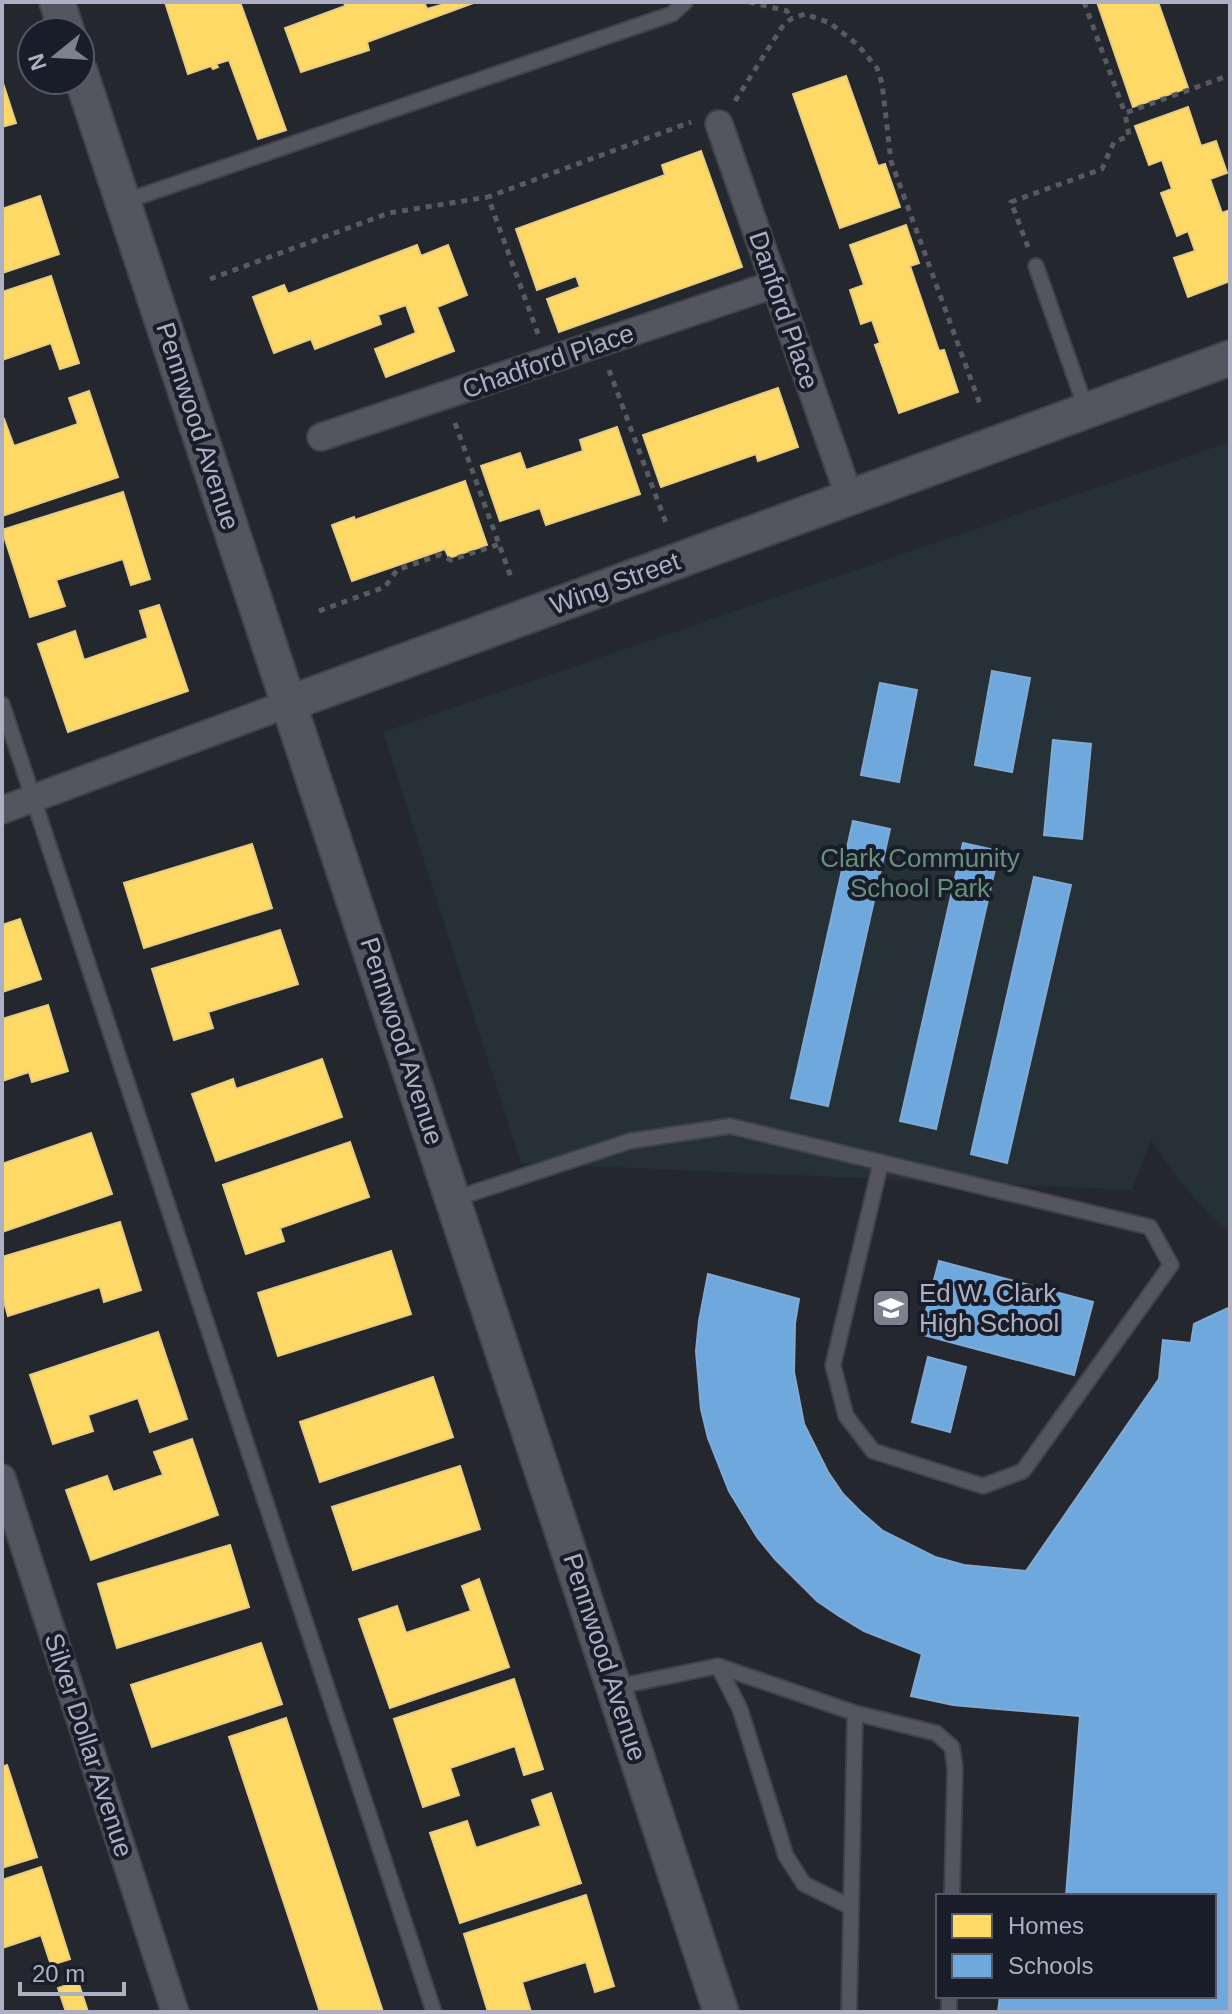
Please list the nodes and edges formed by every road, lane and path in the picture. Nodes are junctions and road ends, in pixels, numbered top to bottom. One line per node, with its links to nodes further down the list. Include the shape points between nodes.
1 (685, 2): 10 (lane, via 672,14)
2 (749, 2): 4 (path, via 787,11)
3 (1084, 2): 7 (path)
4 (791, 19)
5 (1230, 75): 7 (path)
6 (88, 96): 10 (street, Pennwood Avenue)
7 (1125, 113): 11 (path, via 1129,136 1114,142 1102,169 1011,202)
8 (719, 124): 13 (street, Danford Place)
9 (488, 197): 12 (path, via 389,213)
10 (123, 202): 24 (street, Pennwood Avenue)
11 (1036, 266): 17 (lane)
12 (210, 279)
13 (775, 284): 14 (street, Chadford Place); 19 (street, Danford Place)
14 (598, 343): 16 (street, Chadford Place); 20 (path)
15 (1230, 358): 17 (street, Wing Street)
16 (445, 395): 18 (street, Chadford Place); 21 (path)
17 (1086, 410): 19 (street, Wing Street)
18 (321, 437)
19 (849, 496): 24 (street, Wing Street)
20 (666, 523)
21 (500, 544): 22 (path); 23 (path, via 451,560 440,555 397,570 385,587)
22 (512, 580)
23 (319, 611)
24 (290, 703): 26 (street, Wing Street); 29 (street, Pennwood Avenue)
25 (2, 704): 26 (lane)
26 (33, 798): 27 (street, Wing Street); 38 (lane)
27 (2, 810)
28 (881, 1162): 28 (lane, via 1150,1227 1171,1265 1023,1471 983,1486 873,1451 846,1416 833,1365); 29 (lane, via 730,1126 630,1141)
29 (454, 1199): 33 (street, Pennwood Avenue)
30 (2, 1478): 31 (street, Silver Dollar Avenue)
31 (14, 1556): 37 (street, Silver Dollar Avenue)
32 (718, 1666): 33 (lane); 34 (lane); 36 (lane, via 740,1709 786,1856 804,1884)
33 (616, 1687): 39 (street, Pennwood Avenue)
34 (855, 1713): 35 (lane, via 936,1733 952,1747); 36 (lane)
35 (952, 1894)
36 (851, 1907): 40 (lane)
37 (175, 2012)
38 (434, 2012)
39 (721, 2012)
40 (849, 2012)

